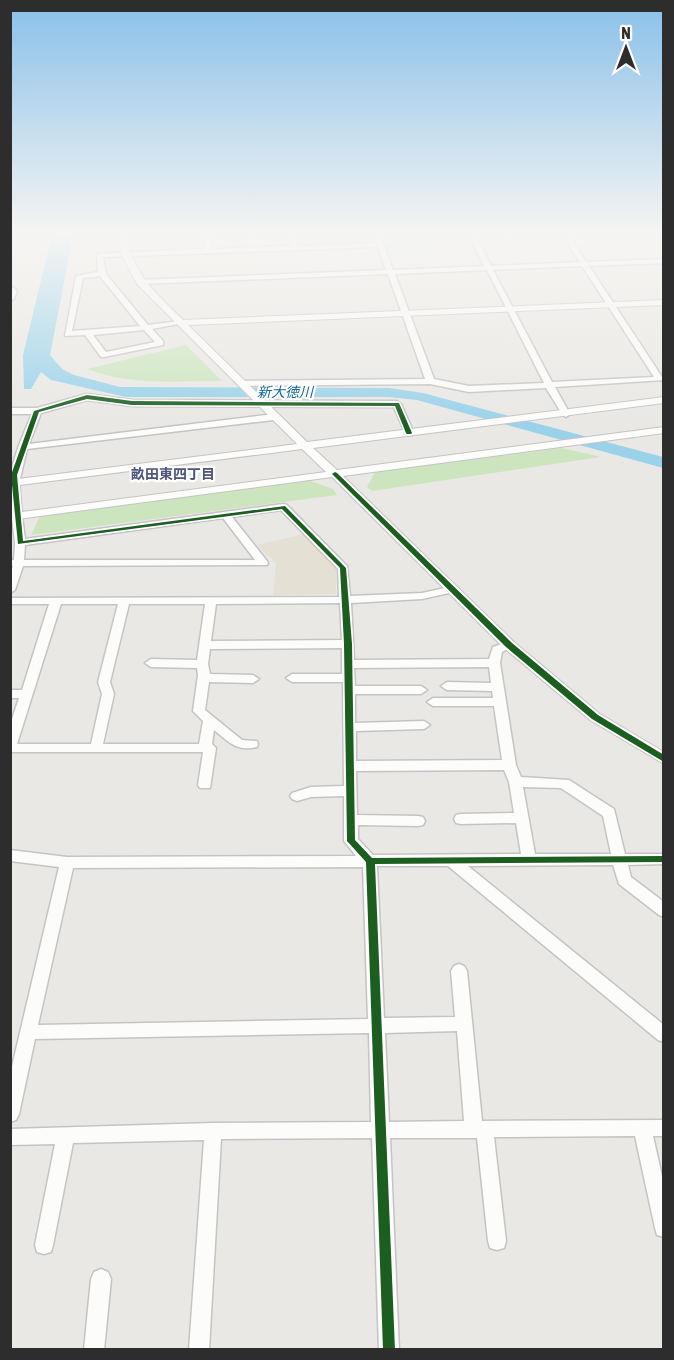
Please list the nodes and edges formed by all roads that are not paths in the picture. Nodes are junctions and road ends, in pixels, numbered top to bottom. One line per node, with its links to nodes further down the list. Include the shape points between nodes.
1 (75, 298): 13 (street, via 68,334)
2 (122, 298): 12 (street)
3 (156, 298): 11 (street)
4 (400, 298): 10 (street)
5 (505, 298): 9 (street)
6 (606, 298): 8 (street)
7 (663, 302): 8 (street)
8 (610, 304): 9 (street); 17 (street, via 660,379)
9 (511, 309): 10 (street); 17 (street)
10 (405, 314): 11 (street); 14 (street)
11 (179, 323): 12 (street); 16 (street)
12 (146, 328): 13 (street); 13 (street, via 160,343 104,355)
13 (87, 333)
14 (430, 381): 15 (street); 17 (street, via 469,388)
15 (393, 383): 16 (street); 20 (street)
16 (242, 384): 19 (street)
17 (549, 385): 23 (street)
18 (663, 400): 23 (street)
19 (258, 402): 20 (street); 22 (street, via 132,403 87,398); 24 (street)
20 (397, 402): 26 (street)
21 (10, 411): 22 (street)
22 (37, 411): 28 (street)
23 (564, 414): 26 (street)
24 (274, 417): 27 (street); 28 (street)
25 (663, 430): 29 (street)
26 (409, 433): 27 (street)
27 (306, 446): 29 (street); 30 (street)
28 (23, 447): 30 (street)
29 (335, 474): 32 (street); 36 (street)
30 (12, 483): 32 (street)
31 (226, 516): 33 (street); 34 (street, via 263,563); 38 (street, via 283,507 292,513 343,568)
32 (14, 517): 33 (street)
33 (20, 543): 34 (street)
34 (15, 563): 35 (street)
35 (10, 590)
36 (454, 590): 38 (street, via 422,596); 44 (street)
37 (211, 600): 38 (street); 40 (street); 43 (street)
38 (345, 600): 42 (street)
39 (10, 601): 41 (street)
40 (124, 601): 41 (street); 65 (street, via 104,682 108,694)
41 (56, 602): 57 (street)
42 (348, 644): 43 (street); 48 (street)
43 (204, 645): 47 (street)
44 (509, 645): 46 (street, via 497,650); 67 (street, via 595,717)
45 (151, 663): 47 (street)
46 (494, 663): 48 (street); 54 (street)
47 (202, 664): 49 (street)
48 (347, 664): 52 (street)
49 (203, 678): 51 (street); 60 (street, via 199,711)
50 (292, 678): 52 (street)
51 (253, 680)
52 (348, 684): 55 (street); 62 (street)
53 (447, 686): 54 (street)
54 (498, 687): 59 (street)
55 (421, 690)
56 (10, 694): 57 (street)
57 (27, 694): 64 (street)
58 (432, 702): 59 (street)
59 (500, 702): 68 (street)
60 (209, 720): 63 (street, via 239,744); 66 (street)
61 (424, 725): 62 (street)
62 (349, 727): 69 (street)
63 (252, 744)
64 (10, 748): 65 (street)
65 (96, 748): 66 (street)
66 (205, 748): 71 (street, via 210,748)
67 (663, 759)
68 (508, 765): 69 (street); 70 (street)
69 (350, 766): 72 (street)
70 (516, 782): 74 (street); 80 (street, via 564,783 609,813)
71 (205, 784)
72 (351, 791): 73 (street); 76 (street)
73 (297, 796)
74 (521, 818): 75 (street); 79 (street)
75 (461, 819)
76 (351, 820): 77 (street); 83 (street, via 351,841)
77 (418, 821)
78 (10, 855): 84 (street)
79 (529, 859): 80 (street); 82 (street)
80 (619, 859): 81 (street); 85 (street, via 624,880)
81 (663, 859)
82 (451, 860): 83 (street); 90 (street)
83 (370, 861): 84 (street); 88 (street)
84 (67, 863): 89 (street)
85 (663, 910)
86 (459, 970): 87 (street)
87 (464, 1024): 88 (street); 97 (street)
88 (375, 1026): 89 (street); 95 (street)
89 (28, 1032): 91 (street)
90 (663, 1035)
91 (14, 1081): 92 (street)
92 (10, 1114)
93 (642, 1128): 94 (street); 97 (street); 100 (street)
94 (663, 1128)
95 (381, 1129): 96 (street); 97 (street); 106 (street)
96 (213, 1131): 98 (street); 105 (street)
97 (479, 1131): 101 (street)
98 (66, 1135): 99 (street); 102 (street)
99 (10, 1137)
100 (663, 1228)
101 (497, 1241)
102 (44, 1245)
103 (101, 1279): 104 (street)
104 (94, 1350)
105 (199, 1350)
106 (389, 1350)

